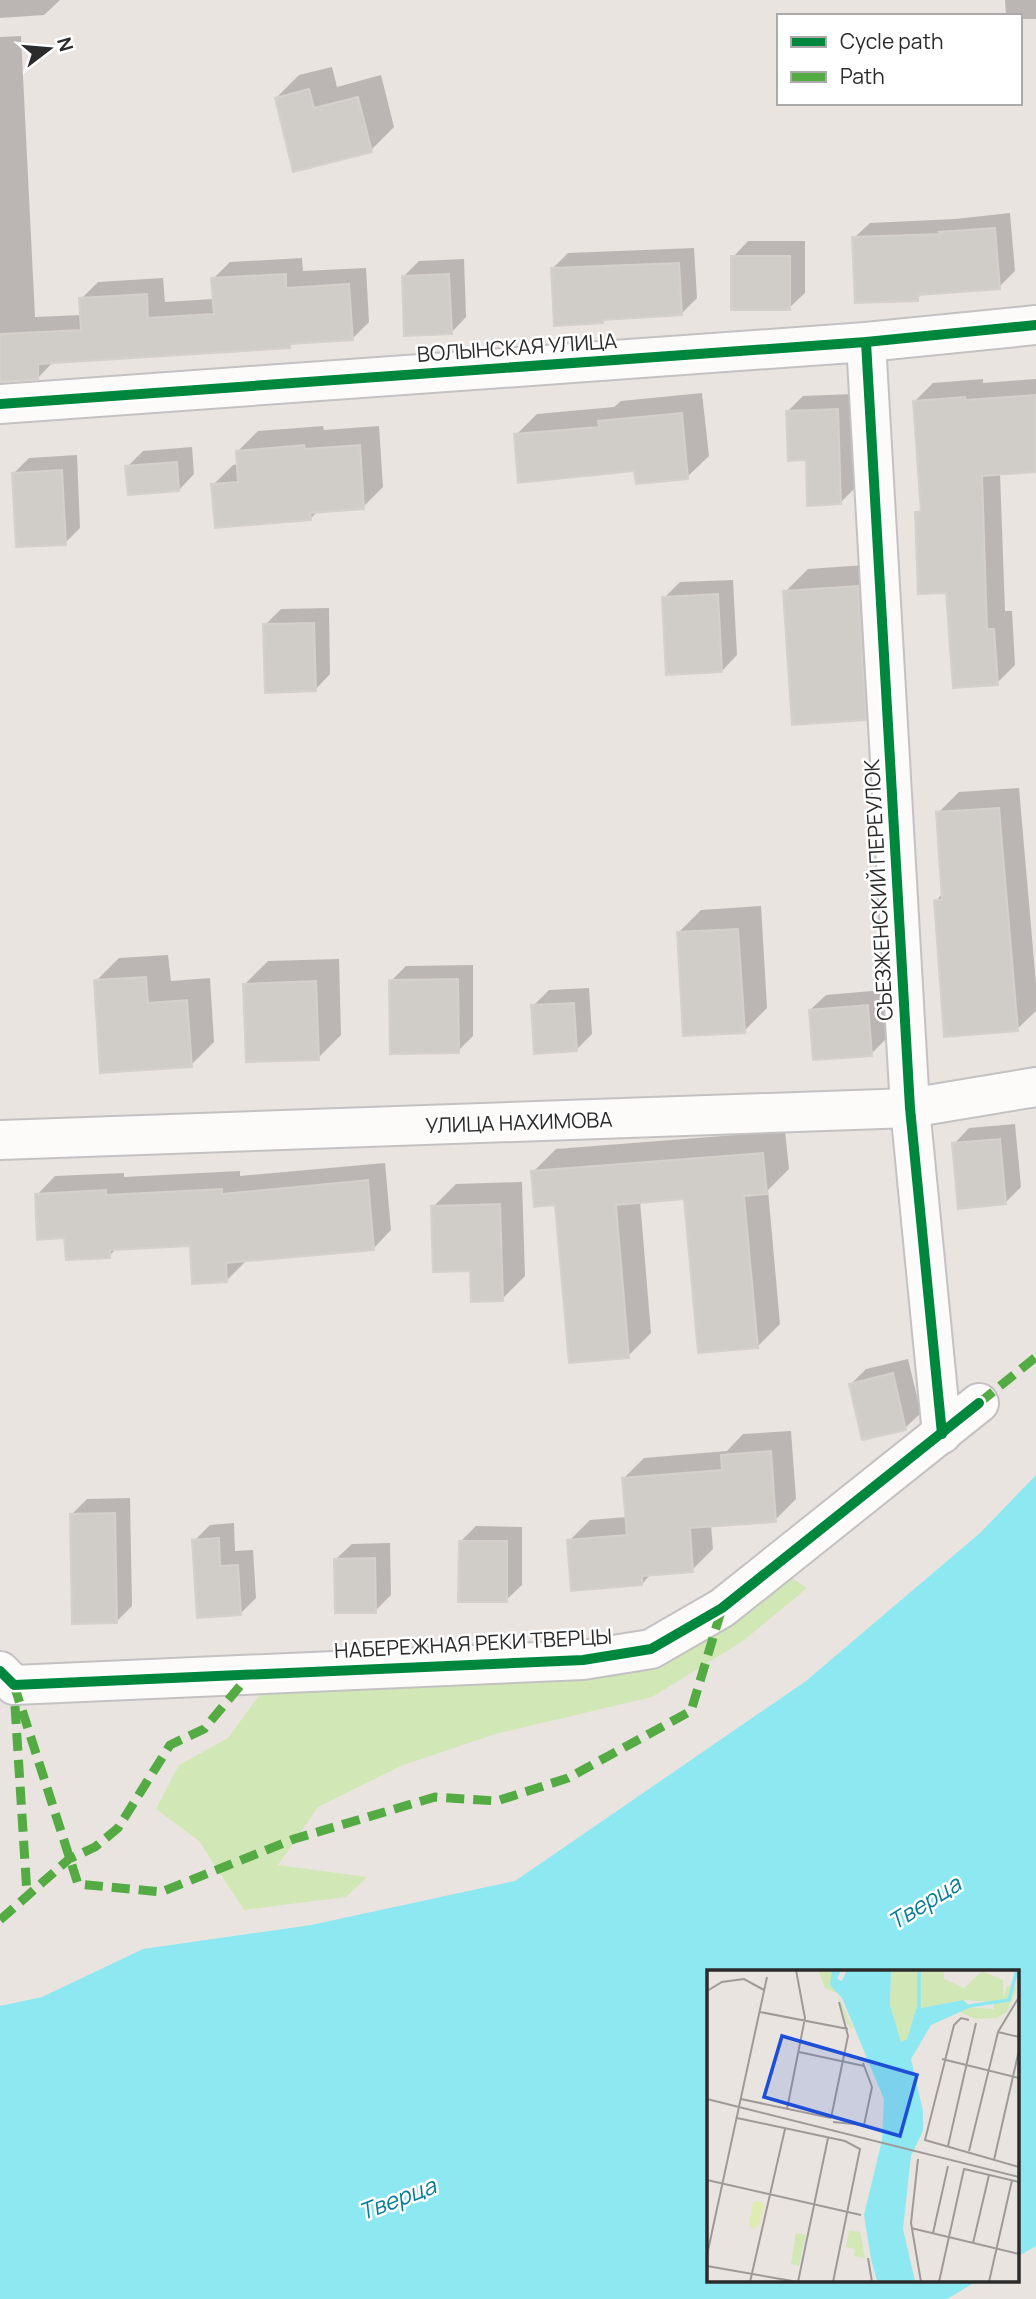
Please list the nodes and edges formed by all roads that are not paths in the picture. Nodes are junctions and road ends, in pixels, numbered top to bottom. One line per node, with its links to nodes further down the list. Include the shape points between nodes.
1 (1036, 326): 2 (street, ВОЛЫНСКАЯ УЛИЦА)
2 (866, 342): 3 (street, ВОЛЫНСКАЯ УЛИЦА); 5 (street, СЪЕЗЖЕНСКИЙ ПЕРЕУЛОК)
3 (0, 404)
4 (1036, 1087): 5 (street, УЛИЦА НАХИМОВА)
5 (909, 1108): 6 (street, УЛИЦА НАХИМОВА); 8 (street, СЪЕЗЖЕНСКИЙ ПЕРЕУЛОК)
6 (0, 1140)
7 (979, 1403): 8 (street, НАБЕРЕЖНАЯ РЕКИ ТВЕРЦЫ)
8 (942, 1434): 9 (street, НАБЕРЕЖНАЯ РЕКИ ТВЕРЦЫ, via 722,1608 651,1649 583,1660)
9 (7, 1678)

